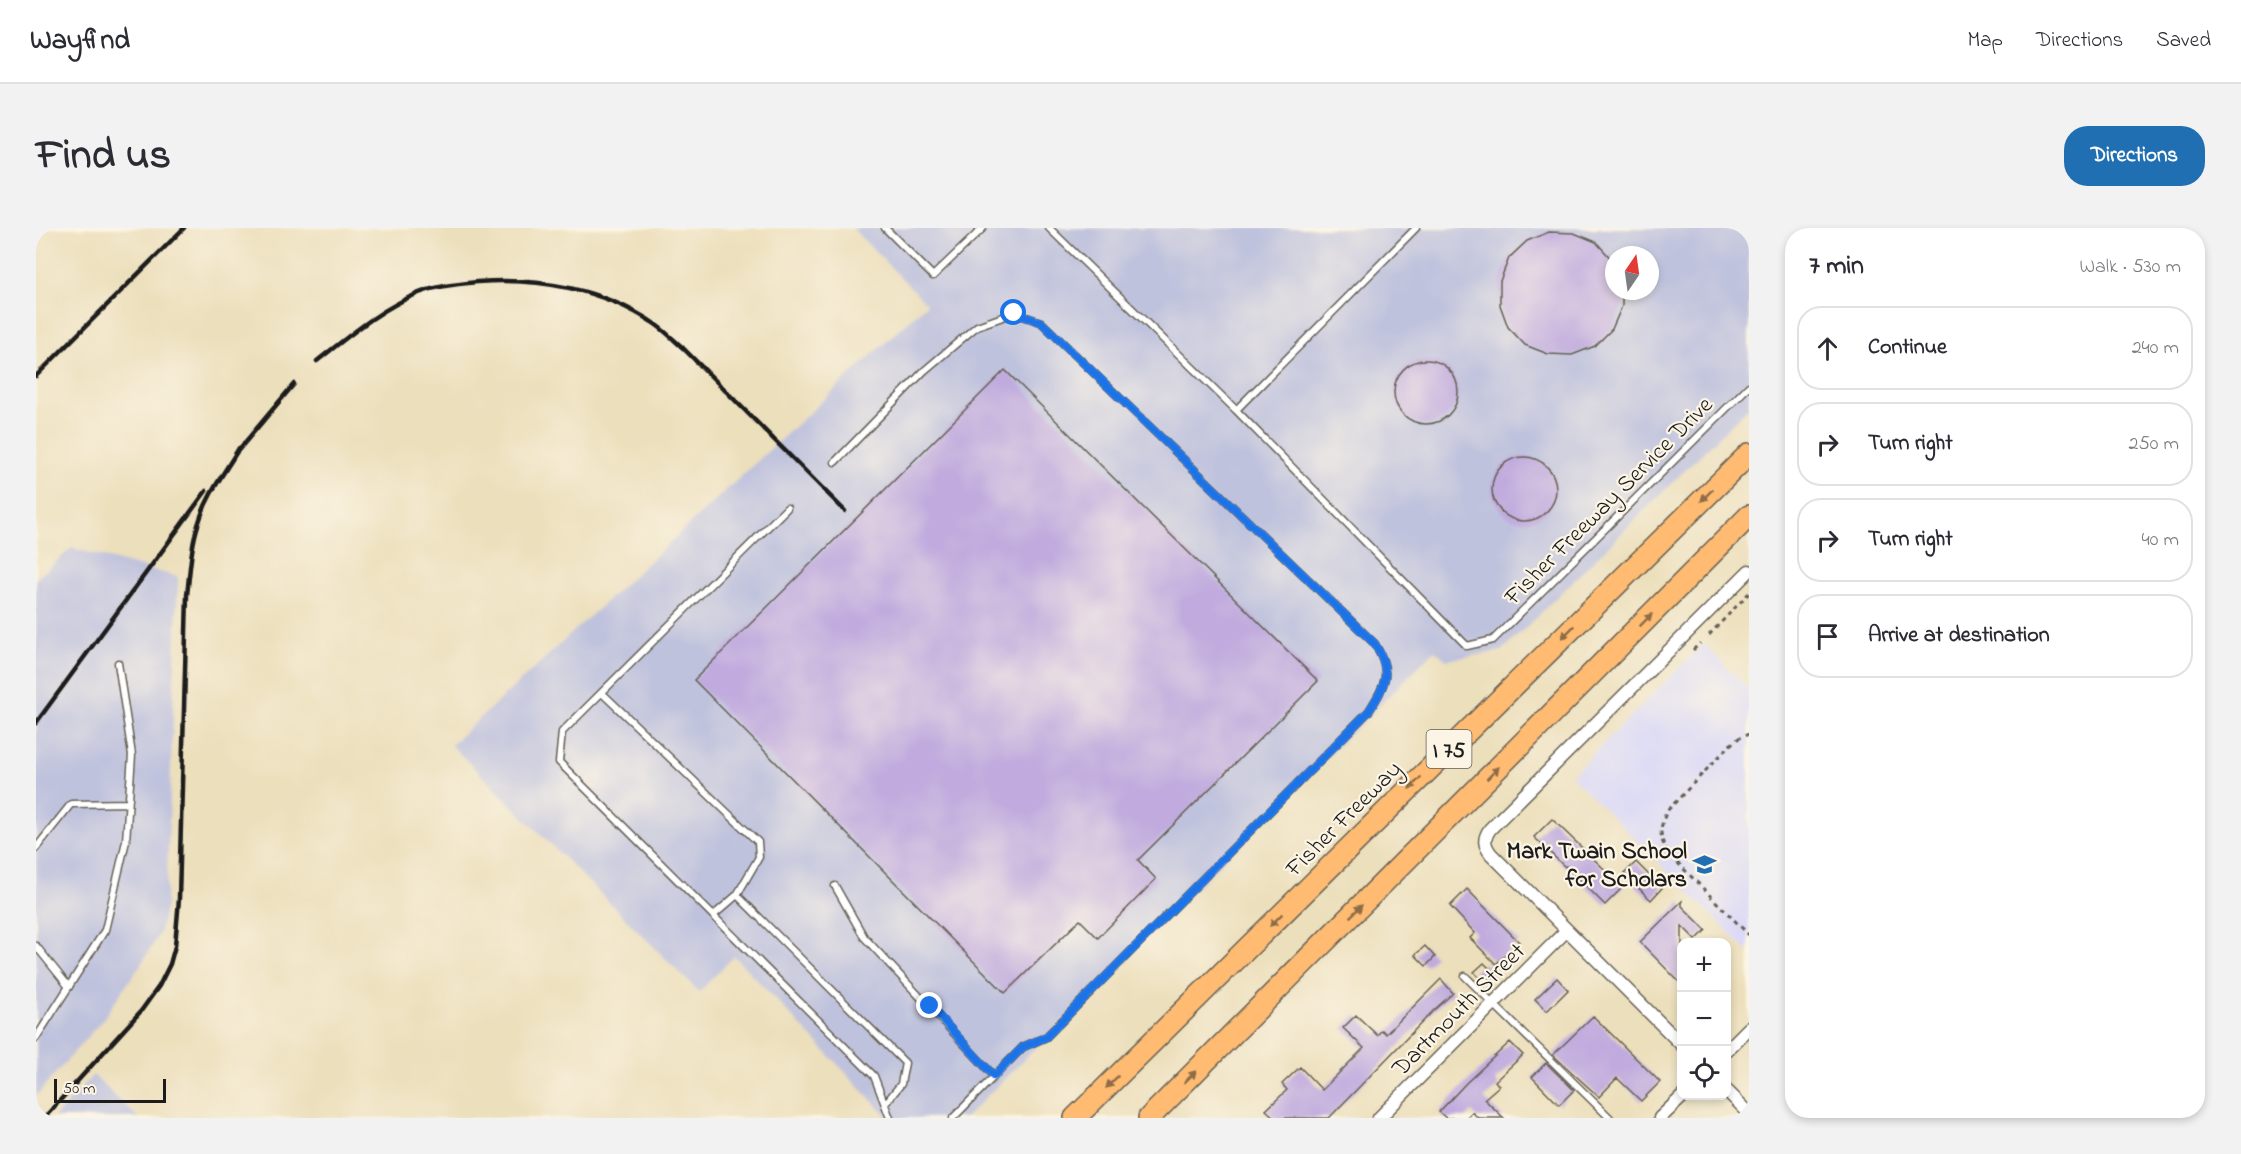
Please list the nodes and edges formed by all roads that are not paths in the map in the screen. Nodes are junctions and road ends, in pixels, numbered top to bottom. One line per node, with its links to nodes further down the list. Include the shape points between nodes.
1 (885, 228): 2 (lane, via 933,276)
2 (983, 228)
3 (1049, 228): 6 (lane)
4 (1416, 228): 6 (lane)
5 (1749, 386): 6 (lane, Fisher Freeway Service Drive, via 1493,640 1467,646)
6 (1236, 410)
7 (1749, 454): 35 (highway, Fisher Freeway / I 75, one-way to 35)
8 (835, 462): 28 (lane, via 924,371 977,326 1014,313 1041,322 1381,654 1384,687 1369,711 1046,1037 1023,1047)
9 (787, 508): 13 (lane)
10 (1749, 516): 36 (highway, I 75, one-way to 10)
11 (1749, 571): 19 (street, via 1490,829 1485,841 1491,854)
12 (118, 663): 14 (lane, via 132,755)
13 (602, 693): 17 (lane, via 758,842 759,857); 18 (lane, via 562,732 559,762)
14 (128, 802): 15 (lane, via 71,804); 22 (lane, via 126,841 105,930)
15 (36, 848)
16 (834, 886): 28 (lane, via 864,937)
17 (737, 895): 18 (lane); 31 (lane, via 905,1063 901,1084)
18 (714, 915): 31 (lane, via 874,1076)
19 (1567, 930): 23 (street, Dartmouth Street); 26 (street)
20 (36, 946): 22 (lane)
21 (1465, 975): 23 (lane)
22 (69, 987): 25 (lane)
23 (1493, 1004): 37 (street, Dartmouth Street); 38 (lane)
24 (1749, 1028): 27 (street)
25 (36, 1038)
26 (1677, 1040)
27 (1731, 1046)
28 (994, 1076): 34 (lane)
29 (1731, 1095): 32 (street)
30 (1678, 1100): 39 (street)
31 (885, 1104): 33 (lane)
32 (1749, 1113)
33 (890, 1118)
34 (953, 1118)
35 (1075, 1118)
36 (1149, 1118)
37 (1379, 1118)
38 (1610, 1118)
39 (1660, 1118)

